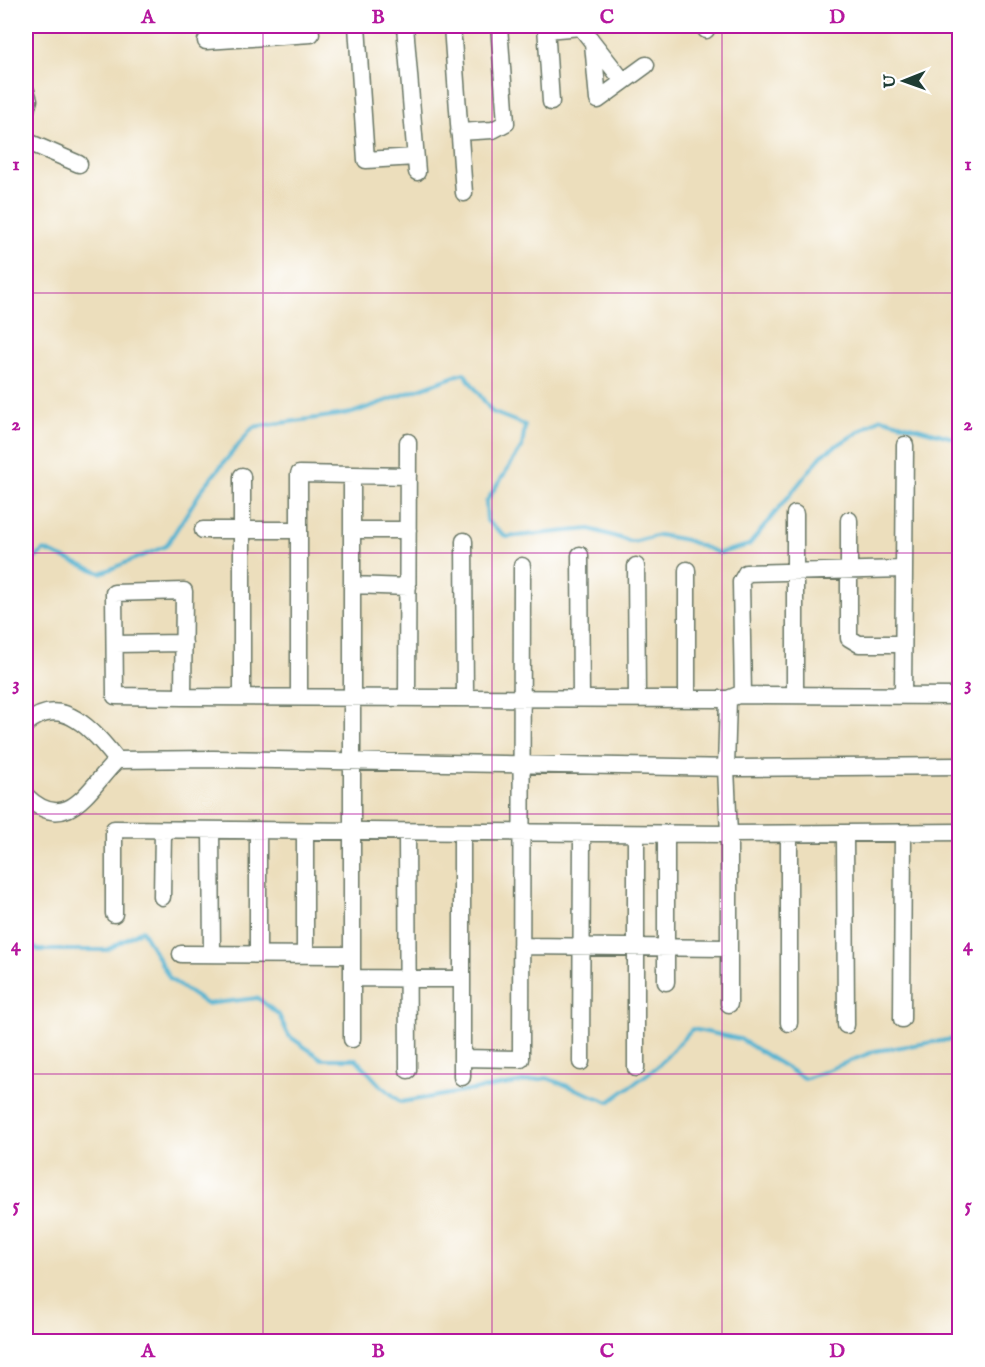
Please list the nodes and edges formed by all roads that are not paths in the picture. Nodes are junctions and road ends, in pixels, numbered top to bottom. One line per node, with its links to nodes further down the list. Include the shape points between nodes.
1 (310, 26): 8 (street, via 311,33)
2 (357, 26): 3 (street, via 366,160 416,164)
3 (405, 26)
4 (452, 26): 16 (street)
5 (499, 26): 16 (street, via 506,123 493,130)
6 (580, 26): 7 (street); 10 (street)
7 (546, 28): 14 (street)
8 (247, 32): 9 (street)
9 (206, 41)
10 (593, 43): 12 (street); 12 (street, via 598,100)
11 (646, 65): 12 (street)
12 (623, 81)
13 (26, 91): 15 (street)
14 (551, 102)
15 (26, 110)
16 (459, 132): 19 (street)
17 (26, 141): 18 (street)
18 (79, 164)
19 (464, 193)
20 (408, 442): 24 (street)
21 (905, 445): 36 (street)
22 (242, 476): 28 (street)
23 (352, 476): 24 (street); 29 (street, via 299,474); 30 (street)
24 (408, 476): 31 (street)
25 (795, 514): 38 (street)
26 (849, 520): 39 (street)
27 (203, 530): 28 (street)
28 (242, 530): 29 (street); 49 (street)
29 (299, 530): 50 (street)
30 (352, 530): 31 (street); 40 (street)
31 (408, 530): 41 (street)
32 (464, 541): 54 (street)
33 (580, 555): 56 (street)
34 (522, 566): 55 (street)
35 (636, 566): 57 (street)
36 (904, 569): 39 (street); 44 (street)
37 (687, 570): 58 (street)
38 (795, 570): 39 (street); 45 (street); 51 (street, via 751,571 743,576)
39 (848, 570): 44 (street, via 851,640 859,644)
40 (352, 585): 41 (street); 52 (street)
41 (408, 586): 53 (street)
42 (184, 643): 43 (street); 43 (street, via 184,591 114,593); 48 (street)
43 (115, 644): 48 (street, via 115,696)
44 (903, 644): 46 (street)
45 (795, 695): 46 (street); 51 (street)
46 (903, 695): 47 (street)
47 (960, 696)
48 (183, 697): 49 (street)
49 (242, 697): 50 (street)
50 (299, 697): 52 (street)
51 (735, 697): 58 (street); 64 (street)
52 (353, 698): 53 (street); 61 (street)
53 (407, 698): 54 (street)
54 (465, 698): 55 (street)
55 (522, 698): 56 (street); 62 (street)
56 (581, 699): 57 (street)
57 (637, 699): 58 (street)
58 (687, 699)
59 (26, 724): 60 (street, via 44,715 65,713 84,723)
60 (117, 760): 61 (street); 65 (street, via 77,805 48,811)
61 (353, 761): 62 (street); 70 (street)
62 (521, 764): 64 (street); 73 (street)
63 (960, 766): 64 (street)
64 (726, 768): 79 (street)
65 (26, 796)
66 (163, 830): 67 (street); 82 (street); 83 (street, via 114,829)
67 (212, 830): 68 (street); 90 (street)
68 (258, 830): 69 (street); 91 (street)
69 (305, 831): 70 (street); 92 (street)
70 (352, 831): 71 (street); 93 (street)
71 (407, 832): 72 (street); 95 (street)
72 (462, 832): 73 (street); 96 (street)
73 (521, 832): 75 (street); 84 (street)
74 (960, 832): 76 (street)
75 (582, 833): 77 (street); 85 (street)
76 (903, 833): 81 (street); 99 (street)
77 (636, 834): 78 (street); 86 (street)
78 (666, 834): 79 (street); 87 (street)
79 (729, 834): 80 (street); 88 (street)
80 (789, 834): 81 (street); 100 (street)
81 (845, 834): 101 (street)
82 (162, 897)
83 (114, 914)
84 (521, 946): 85 (street); 103 (street, via 521,1059)
85 (582, 946): 86 (street); 104 (street)
86 (636, 947): 87 (street); 105 (street)
87 (667, 947): 88 (street); 97 (street)
88 (729, 948): 98 (street)
89 (181, 954): 90 (street)
90 (212, 954): 91 (street)
91 (258, 954): 92 (street)
92 (305, 954): 93 (street)
93 (352, 955): 94 (street)
94 (352, 978): 95 (street); 102 (street)
95 (408, 978): 96 (street); 106 (street)
96 (462, 979): 103 (street)
97 (666, 982)
98 (729, 1004)
99 (902, 1019)
100 (789, 1023)
101 (846, 1025)
102 (352, 1039)
103 (462, 1058): 107 (street)
104 (581, 1062)
105 (636, 1068)
106 (408, 1070)
107 (462, 1077)

